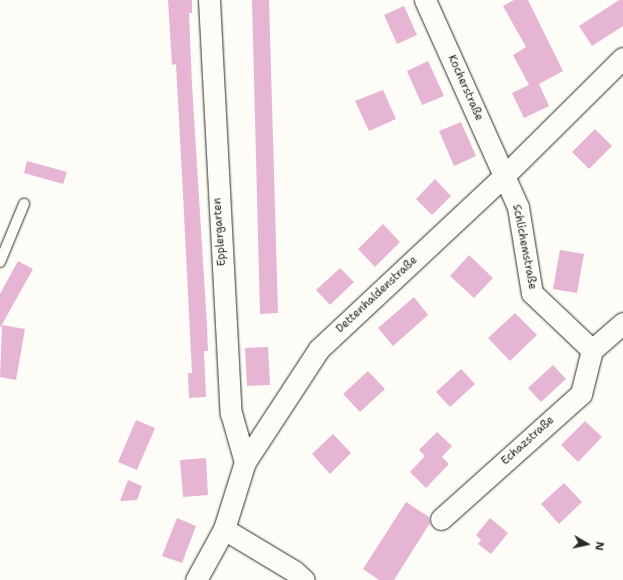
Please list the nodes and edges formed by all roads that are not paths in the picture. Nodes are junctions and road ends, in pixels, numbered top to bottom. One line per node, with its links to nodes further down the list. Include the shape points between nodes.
1 (209, 0): 9 (street, Epplergarten, via 231,413)
2 (425, 0): 4 (street, Kocherstraße)
3 (623, 58): 4 (street, Dettenhaldenstraße)
4 (505, 175): 8 (street, Schlichemstraße, via 518,207 532,293); 9 (street, Dettenhaldenstraße, via 319,349)
5 (24, 204): 6 (lane)
6 (0, 262)
7 (623, 323): 8 (street)
8 (592, 350): 10 (street, Echazstraße, via 581,394)
9 (245, 462): 11 (street, Dettenhaldenstraße)
10 (441, 519)
11 (224, 528): 12 (street, Dettenhaldenstraße); 13 (street, via 294,571)
12 (196, 580)
13 (304, 580)

